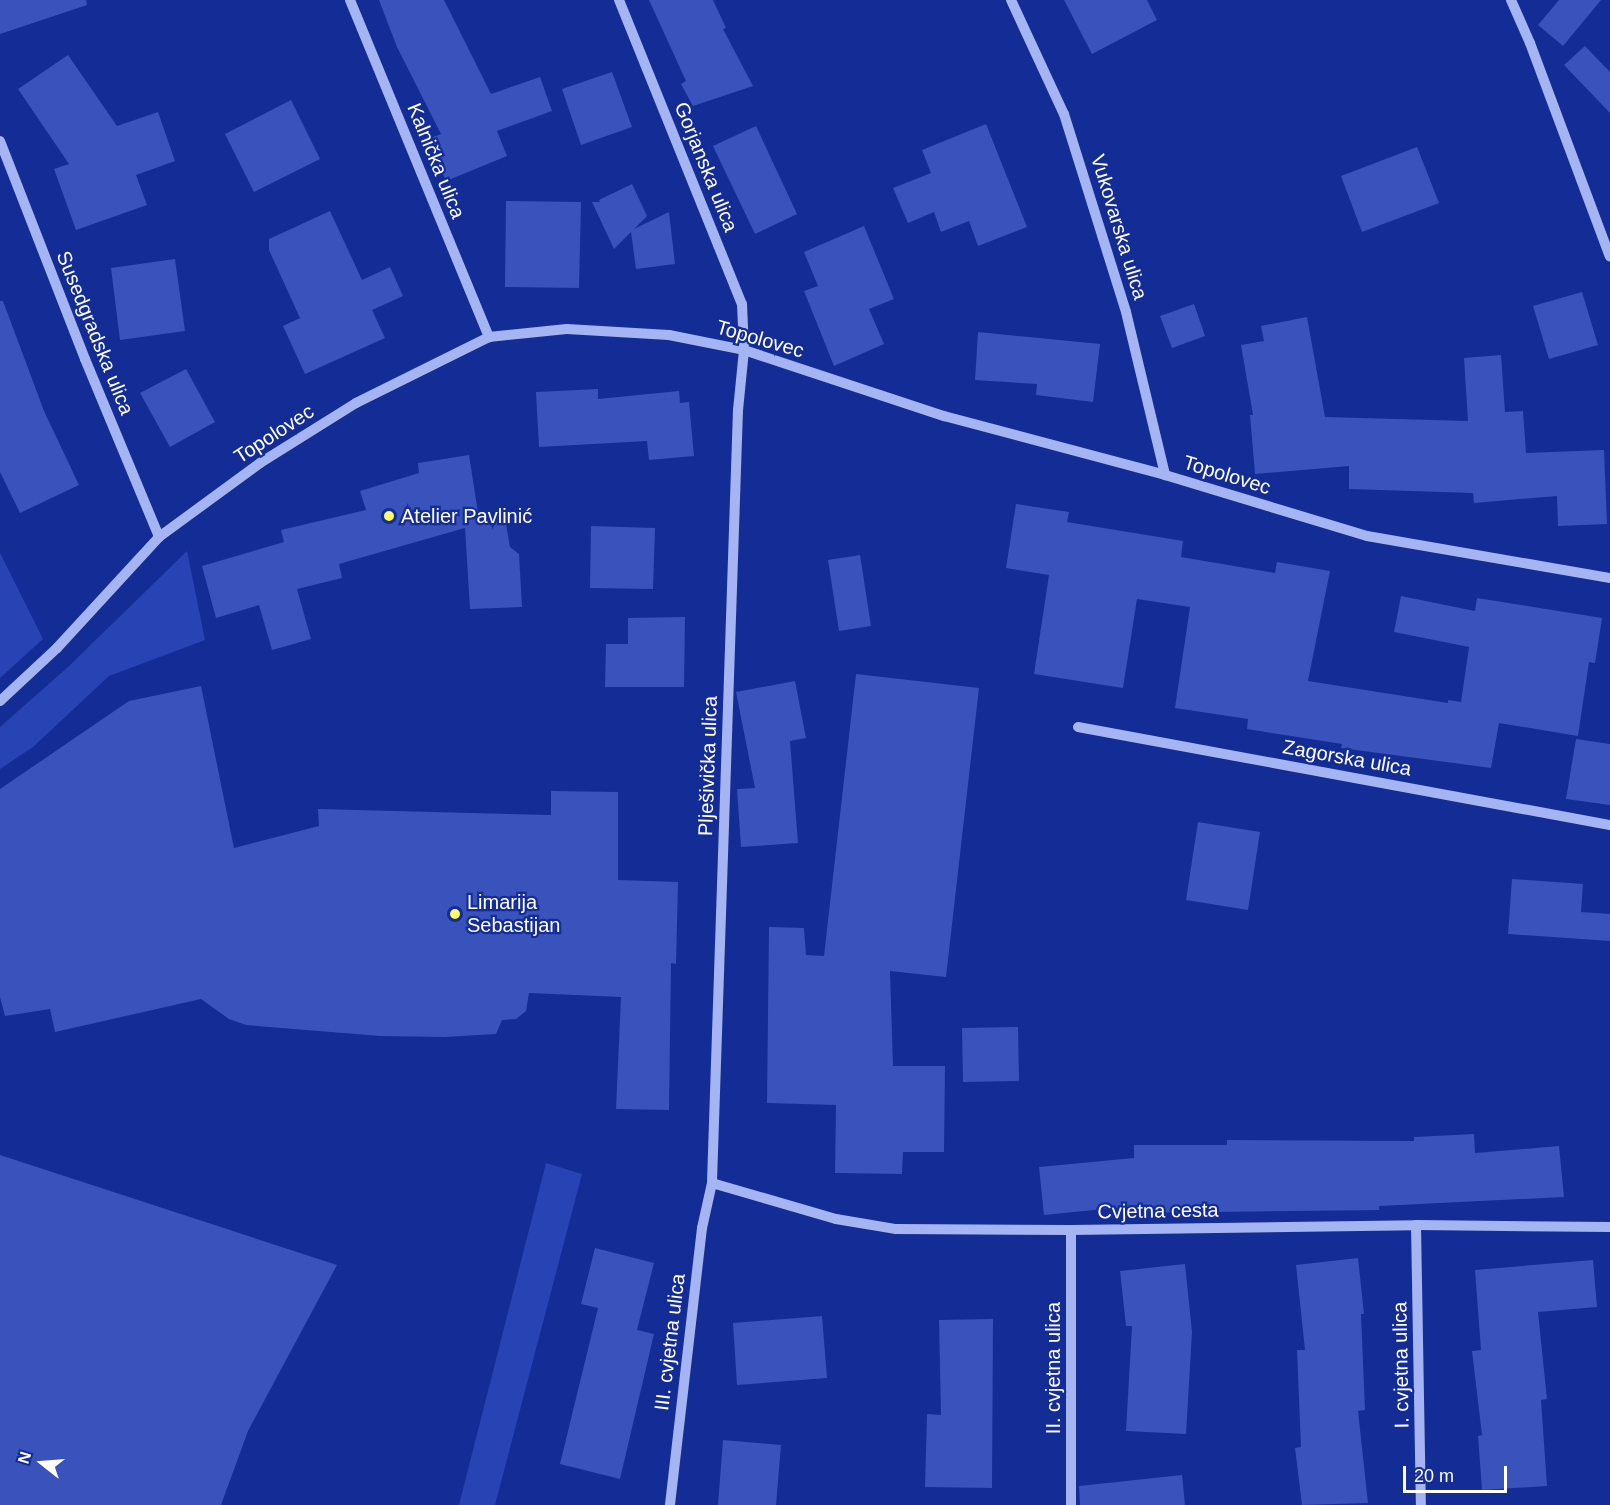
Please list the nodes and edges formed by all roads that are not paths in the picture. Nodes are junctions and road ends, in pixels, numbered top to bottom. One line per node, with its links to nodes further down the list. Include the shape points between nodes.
1 (350, 0): 7 (street, Kalnička ulica)
2 (619, 0): 8 (street, Gorjanska ulica, via 742,304)
3 (1011, 0): 9 (street, Vukovarska ulica, via 1064,114 1126,312)
4 (1510, 0): 6 (street, via 1530,43)
5 (0, 141): 10 (street, Susedgradska ulica)
6 (1610, 257)
7 (489, 337): 8 (street, Topolovec, via 567,328 669,335); 10 (street, Topolovec, via 356,403 260,463)
8 (744, 350): 9 (street, Topolovec, via 944,416); 15 (street, Plješivička ulica, via 738,410)
9 (1165, 475): 11 (street, Topolovec, via 1366,536)
10 (159, 537): 12 (street, Topolovec, via 57,648)
11 (1610, 578)
12 (0, 701)
13 (1078, 727): 14 (street, Zagorska ulica)
14 (1610, 825)
15 (712, 1183): 18 (street, Cvjetna cesta, via 836,1219 896,1229); 19 (street, III. cvjetna ulica, via 702,1228)
16 (1416, 1225): 17 (street, Cvjetna cesta); 18 (street, Cvjetna cesta); 21 (street, I. cvjetna ulica)
17 (1610, 1227)
18 (1071, 1230): 20 (street, II. cvjetna ulica)
19 (670, 1505)
20 (1071, 1505)
21 (1421, 1505)

